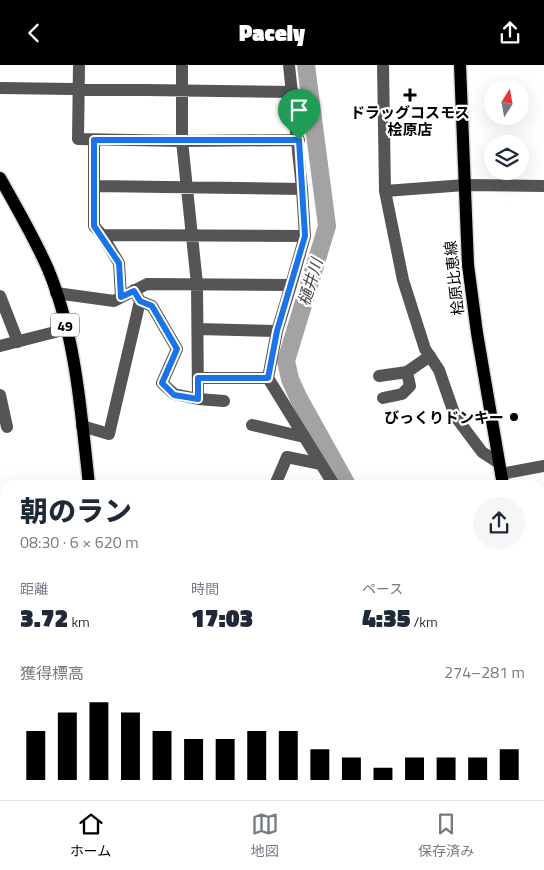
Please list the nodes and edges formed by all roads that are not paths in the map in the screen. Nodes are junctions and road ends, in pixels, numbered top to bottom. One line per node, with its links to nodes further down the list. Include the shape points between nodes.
1 (79, 65): 7 (street)
2 (182, 65): 8 (street)
3 (289, 65): 9 (street)
4 (383, 65): 19 (street)
5 (460, 65): 14 (main road, 桧原比恵線)
6 (0, 88): 7 (street)
7 (78, 90): 8 (street); 10 (street, via 78,139)
8 (182, 90): 9 (street); 12 (street)
9 (293, 91): 11 (street)
10 (94, 140): 12 (street); 15 (street)
11 (299, 140): 12 (street); 18 (street)
12 (182, 141): 16 (street)
13 (0, 178): 25 (main road, 49, via 28,225)
14 (465, 185): 17 (street); 19 (street); 49 (main road, 桧原比恵線, via 473,306)
15 (94, 186): 16 (street); 20 (street, via 94,226)
16 (187, 186): 18 (street); 21 (street)
17 (544, 186)
18 (302, 189): 22 (street)
19 (385, 191): 34 (street, via 403,279)
20 (102, 235): 21 (street); 28 (street, via 119,263)
21 (192, 235): 22 (street); 23 (street)
22 (305, 236): 24 (street)
23 (197, 283): 24 (street); 27 (street, via 147,284); 30 (street)
24 (291, 285): 31 (street)
25 (56, 293): 28 (street, via 114,301); 29 (main road, 49)
26 (0, 296): 32 (street)
27 (137, 296): 28 (street); 40 (street, via 152,306 177,349 162,383 174,395); 44 (street, via 109,434)
28 (121, 297)
29 (67, 329): 32 (street); 44 (main road, 49)
30 (198, 329): 31 (street); 37 (street)
31 (277, 331): 38 (street)
32 (18, 341): 33 (street)
33 (0, 346)
34 (430, 356): 35 (street); 49 (street, via 439,370 456,415)
35 (407, 372): 36 (street); 39 (street, via 410,386 402,394)
36 (379, 376)
37 (198, 378): 38 (street); 40 (street)
38 (268, 378): 46 (street)
39 (383, 398)
40 (198, 399): 41 (street)
41 (224, 401)
42 (1, 403): 45 (street)
43 (252, 425): 46 (street)
44 (82, 426): 50 (main road, 49)
45 (7, 427)
46 (304, 437): 47 (street)
47 (321, 464): 51 (street, via 286,457); 52 (street)
48 (544, 466): 49 (street)
49 (501, 474)
50 (88, 480)
51 (277, 480)
52 (331, 480)

